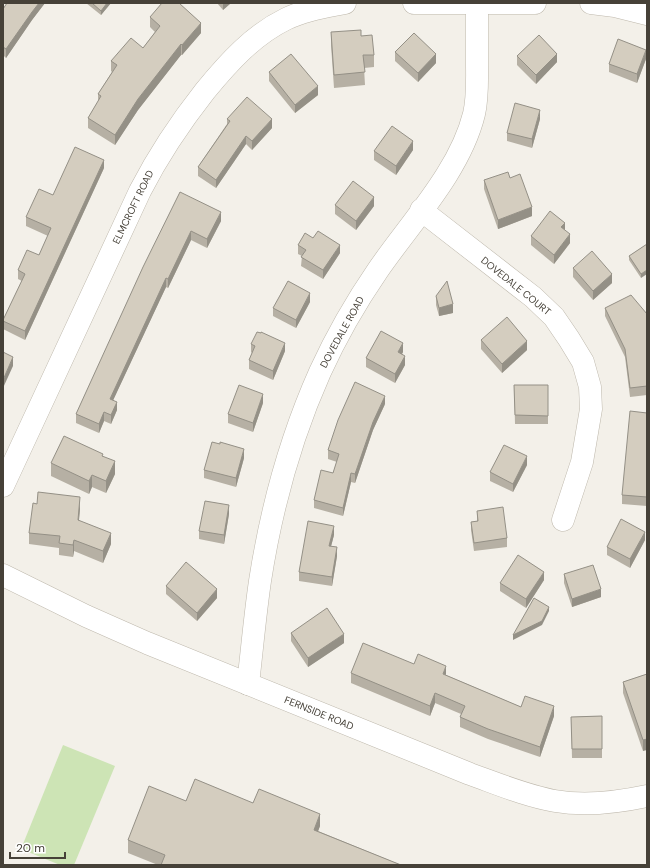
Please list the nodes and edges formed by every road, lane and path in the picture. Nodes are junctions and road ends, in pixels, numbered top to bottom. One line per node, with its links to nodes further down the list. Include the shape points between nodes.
1 (345, 3): 8 (street, ELMCROFT ROAD, via 287,18 262,33 240,50 182,120 140,191)
2 (414, 3): 3 (street)
3 (478, 3): 4 (street); 7 (street, DOVEDALE ROAD, via 474,113 465,143 450,170)
4 (534, 3)
5 (591, 3): 6 (street)
6 (647, 14)
7 (421, 210): 9 (street, DOVEDALE COURT, via 533,297 554,317 583,362 590,388 591,409 582,462); 11 (street, DOVEDALE ROAD, via 347,318 297,428 269,530)
8 (3, 486)
9 (563, 520)
10 (3, 575): 11 (street, FERNSIDE ROAD, via 93,619)
11 (248, 684): 12 (street, FERNSIDE ROAD, via 524,794 557,801 592,803)
12 (647, 796)

